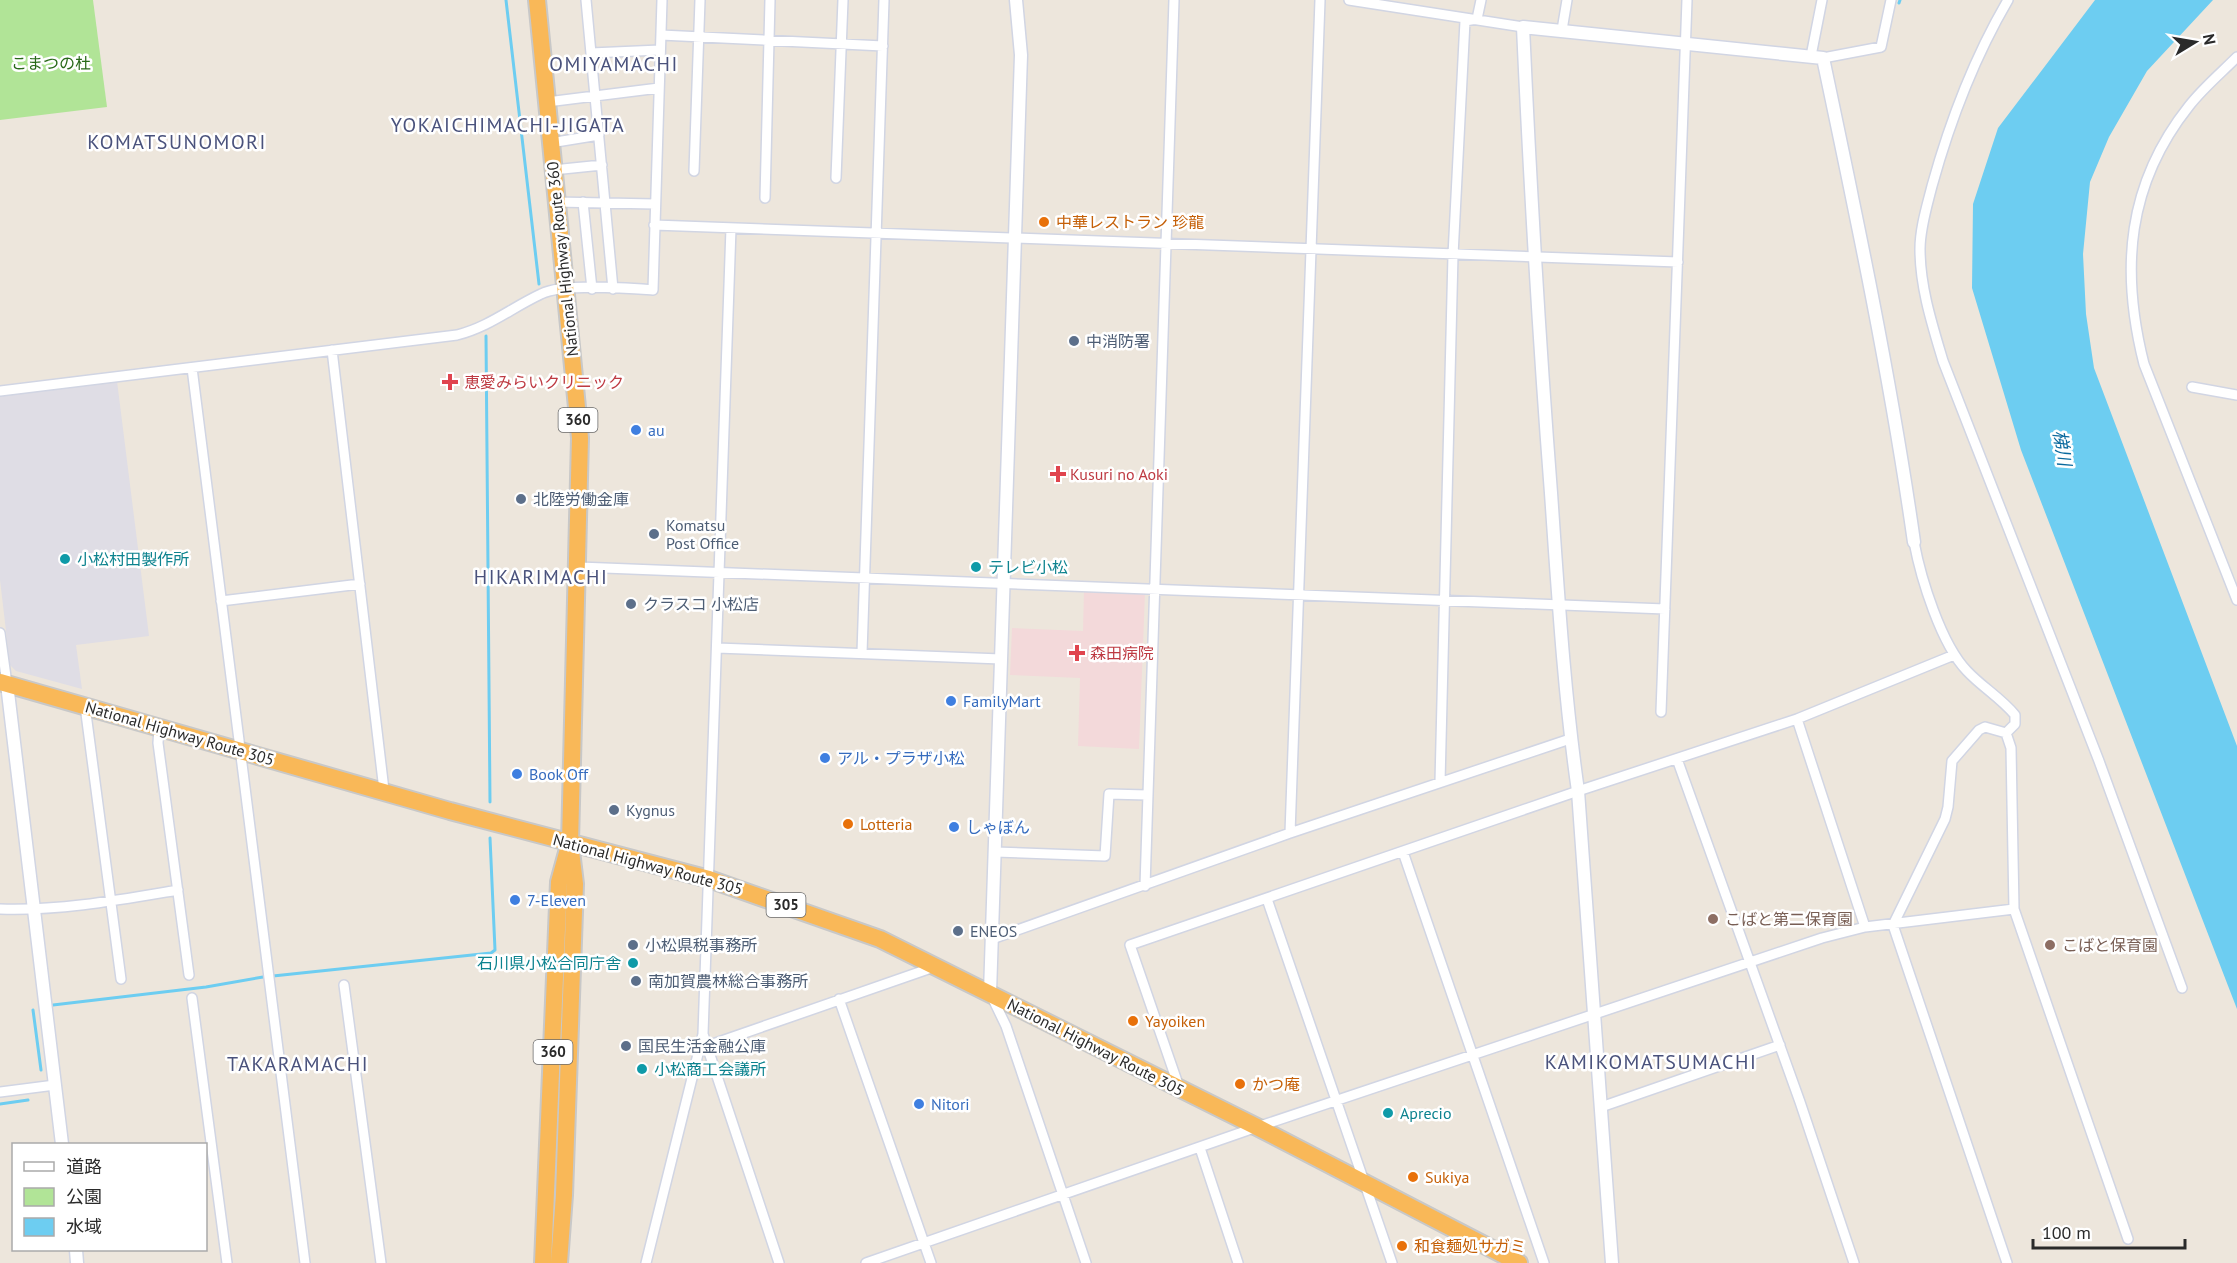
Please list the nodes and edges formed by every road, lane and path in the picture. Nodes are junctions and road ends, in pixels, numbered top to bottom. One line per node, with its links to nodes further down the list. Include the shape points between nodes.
1 (537, 0): 34 (highway, National Highway Route 360 / 360)
2 (586, 0): 29 (street)
3 (662, 0): 22 (street)
4 (700, 0): 23 (street)
5 (770, 0): 24 (street)
6 (843, 0): 26 (street)
7 (884, 0): 27 (street)
8 (1016, 0): 49 (street, via 1022,56)
9 (1174, 0): 50 (street)
10 (1320, 0): 51 (street)
11 (1349, 0): 18 (street)
12 (1481, 0): 19 (street)
13 (1567, 0): 21 (street)
14 (1687, 0): 25 (street)
15 (1822, 0): 30 (street)
16 (1891, 0): 30 (street, via 1881,47)
17 (2008, 0): 114 (street, via 1981,50 1946,133 1925,211 1921,270 1943,360 2099,761)
18 (1368, 1): 19 (street)
19 (1477, 20): 20 (street); 52 (street, via 1465,21)
20 (1523, 27): 21 (street); 53 (street)
21 (1562, 30): 25 (street)
22 (661, 35): 23 (street); 28 (street)
23 (698, 37): 24 (street); 39 (street)
24 (770, 41): 26 (street); 41 (street)
25 (1687, 43): 30 (street); 54 (street)
26 (842, 44): 27 (street); 40 (street)
27 (882, 46): 48 (street)
28 (660, 50): 29 (street); 32 (street)
29 (591, 53): 33 (street)
30 (1817, 57): 63 (street, via 1864,251 1899,436)
31 (2237, 57): 72 (street, via 2191,103 2159,149 2142,192 2130,255 2134,325 2144,364)
32 (659, 88): 33 (street); 45 (street)
33 (596, 97): 34 (street); 35 (street)
34 (547, 102): 36 (highway, National Highway Route 360 / 360)
35 (599, 135): 36 (street); 37 (street)
36 (550, 143): 38 (highway, National Highway Route 360 / 360)
37 (602, 165): 38 (street); 44 (street)
38 (553, 170): 42 (highway, National Highway Route 360 / 360)
39 (694, 171)
40 (836, 178)
41 (765, 198)
42 (556, 202): 43 (street); 55 (highway, National Highway Route 360 / 360)
43 (583, 202): 44 (street); 56 (street)
44 (605, 202): 45 (street); 57 (street)
45 (655, 204): 46 (street)
46 (654, 225): 47 (street); 57 (street, via 653,290)
47 (731, 228): 48 (street); 65 (street)
48 (875, 234): 49 (street); 66 (street)
49 (1015, 237): 50 (street); 68 (street)
50 (1164, 245): 51 (street); 69 (street)
51 (1311, 250): 52 (street); 70 (street)
52 (1454, 255): 53 (street); 73 (street)
53 (1533, 257): 54 (street); 74 (street)
54 (1678, 262): 75 (street)
55 (564, 289): 56 (street); 58 (street, via 542,293 477,330); 64 (highway, National Highway Route 360 / 360, via 580,438)
56 (592, 289): 57 (street)
57 (613, 289)
58 (332, 350): 59 (street); 67 (street)
59 (192, 368): 61 (street); 71 (street)
60 (2192, 387): 62 (street)
61 (0, 392)
62 (2237, 395)
63 (1914, 542): 79 (street, via 1925,588)
64 (579, 567): 65 (street); 95 (highway, National Highway Route 360 / 360)
65 (719, 573): 66 (street); 77 (street)
66 (864, 579): 68 (street); 78 (street)
67 (360, 584): 71 (street); 91 (street)
68 (1004, 584): 69 (street); 80 (street)
69 (1154, 590): 70 (street); 93 (street)
70 (1299, 595): 73 (street); 94 (street)
71 (221, 600): 88 (street)
72 (2237, 600)
73 (1443, 601): 74 (street); 90 (street)
74 (1559, 605): 75 (street); 87 (street)
75 (1665, 609): 83 (street)
76 (0, 633): 81 (street)
77 (717, 648): 78 (street); 98 (street)
78 (862, 653): 80 (street)
79 (1954, 655): 84 (street); 86 (street, via 2015,715 2015,724)
80 (1001, 659): 96 (street)
81 (3, 683): 82 (highway, National Highway Route 305 / 305); 105 (street)
82 (85, 706): 85 (highway, National Highway Route 305 / 305); 102 (street)
83 (1661, 712)
84 (1797, 719): 89 (street); 107 (street)
85 (159, 728): 88 (highway, National Highway Route 305 / 305); 100 (street)
86 (2006, 733): 104 (street, via 2013,767); 106 (street, via 1985,727 1979,730 1952,761 1945,819)
87 (1570, 739): 90 (street); 92 (street)
88 (240, 750): 91 (highway, National Highway Route 305 / 305); 137 (street)
89 (1677, 759): 92 (street); 109 (street)
90 (1440, 782): 94 (street)
91 (384, 790): 95 (highway, National Highway Route 305 / 305)
92 (1578, 791): 97 (street); 118 (street)
93 (1148, 795): 96 (street, via 1109,794 1105,856); 99 (street)
94 (1290, 833): 99 (street)
95 (570, 843): 98 (highway, National Highway Route 305 / 305); 139 (highway, National Highway Route 360 / 360, via 559,882); 140 (highway, National Highway Route 360 / 360, via 575,896)
96 (995, 852): 108 (street)
97 (1403, 852): 101 (street); 122 (street)
98 (709, 879): 110 (highway, National Highway Route 305 / 305, via 880,939); 119 (street)
99 (1145, 886): 108 (street)
100 (178, 890): 102 (street); 111 (street)
101 (1267, 899): 124 (street, via 1130,945); 126 (street)
102 (111, 902): 105 (street); 112 (street)
103 (0, 909): 105 (street)
104 (2014, 909): 106 (street); 133 (street)
105 (33, 910): 123 (street)
106 (1893, 925): 107 (street); 151 (street)
107 (1865, 927): 109 (street)
108 (992, 939): 115 (street)
109 (1751, 962): 118 (street); 120 (street)
110 (935, 967): 115 (highway, National Highway Route 305 / 305); 117 (street)
111 (189, 975)
112 (121, 979)
113 (344, 985): 138 (street)
114 (2182, 988)
115 (990, 993): 124 (highway, National Highway Route 305 / 305); 132 (street, via 1006,1026)
116 (192, 998): 136 (street)
117 (839, 999): 121 (street); 134 (street)
118 (1594, 1014): 122 (street); 127 (street)
119 (703, 1034): 121 (street); 141 (street)
120 (1780, 1045): 127 (street); 150 (street)
121 (707, 1046): 142 (street)
122 (1474, 1054): 126 (street); 148 (street)
123 (55, 1085): 125 (street); 129 (street)
124 (1181, 1090): 128 (highway, National Highway Route 305 / 305)
125 (0, 1092)
126 (1336, 1102): 128 (street); 131 (street)
127 (1601, 1107): 149 (street)
128 (1257, 1127): 130 (street); 131 (highway, National Highway Route 305 / 305)
129 (62, 1143)
130 (1200, 1148): 132 (street); 146 (street)
131 (1364, 1183): 135 (highway, National Highway Route 305 / 305); 147 (street)
132 (1062, 1196): 134 (street); 145 (street)
133 (2128, 1239)
134 (924, 1244): 143 (street); 144 (street)
135 (1514, 1262)
136 (227, 1263)
137 (305, 1263)
138 (381, 1263)
139 (543, 1263)
140 (559, 1263)
141 (646, 1263)
142 (779, 1263)
143 (866, 1263)
144 (931, 1263)
145 (1086, 1263)
146 (1238, 1263)
147 (1392, 1263)
148 (1544, 1263)
149 (1612, 1263)
150 (1854, 1263)
151 (2007, 1263)

